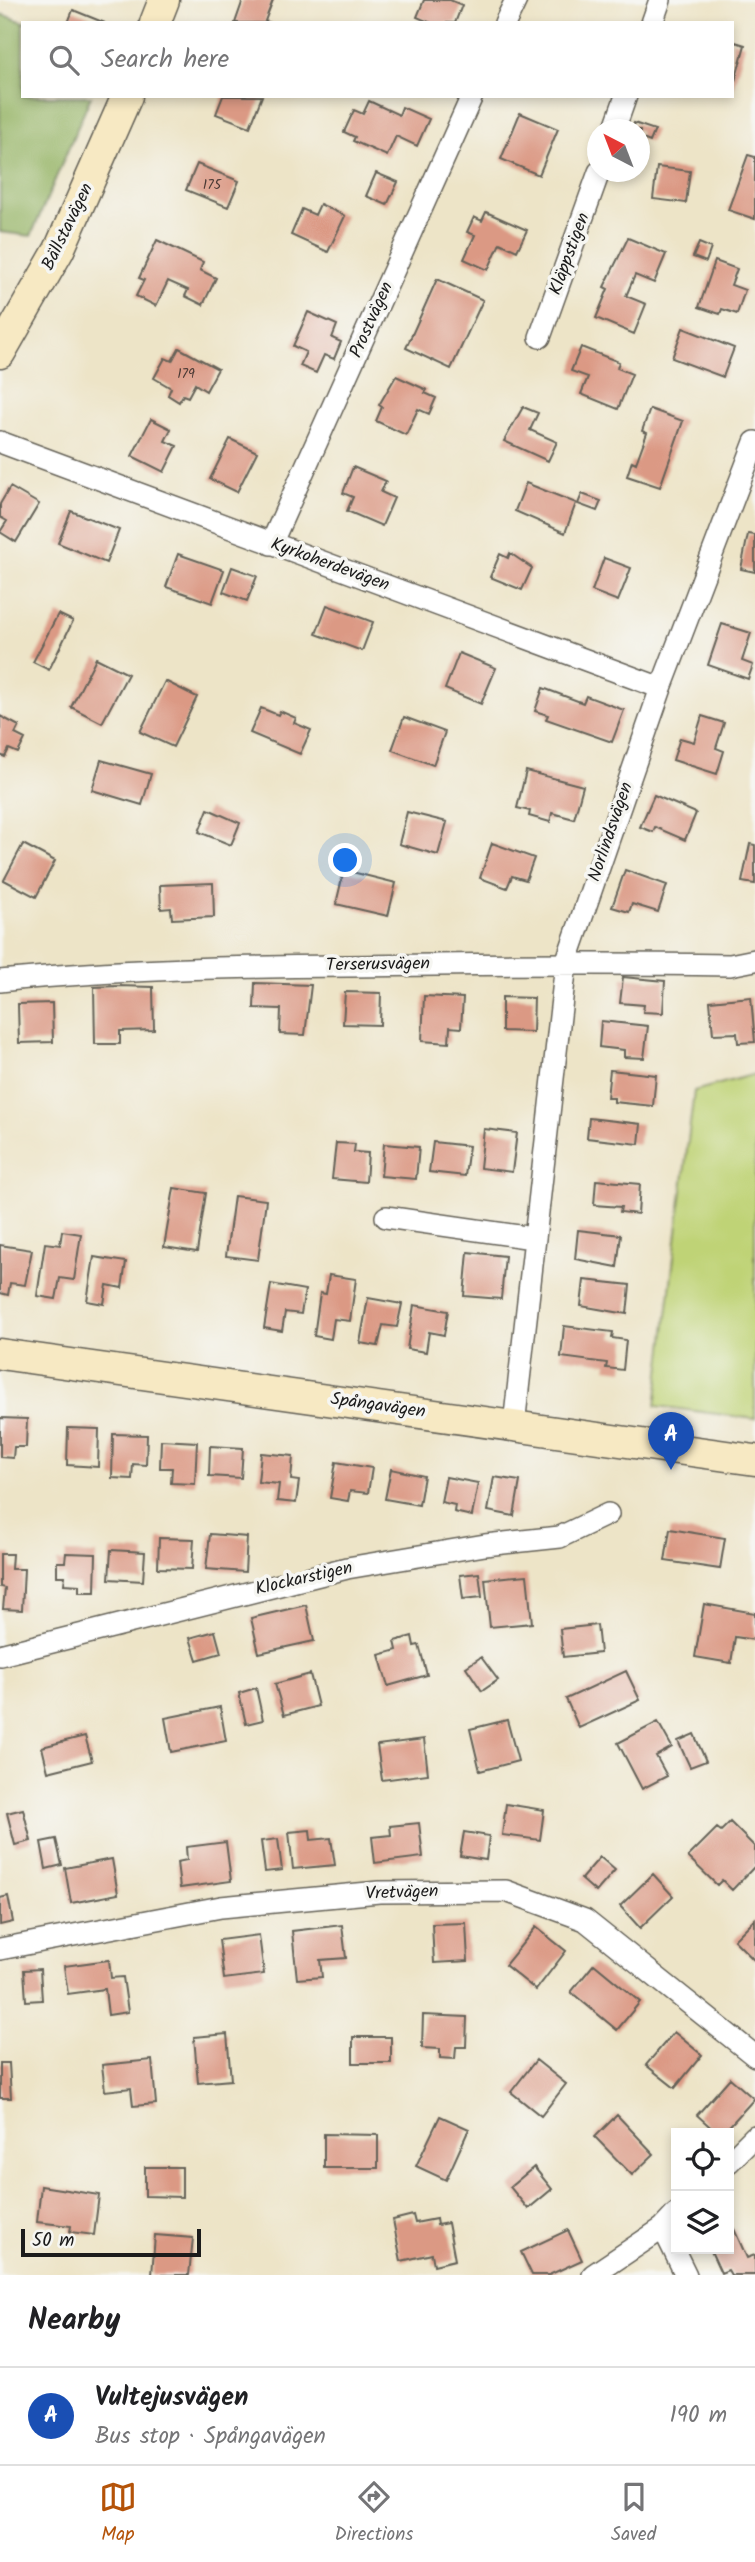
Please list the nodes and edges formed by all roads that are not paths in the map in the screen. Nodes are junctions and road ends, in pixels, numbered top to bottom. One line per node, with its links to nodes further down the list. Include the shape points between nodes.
1 (164, 0): 4 (street)
2 (516, 0): 5 (street)
3 (660, 0): 6 (street)
4 (156, 21)
5 (506, 21)
6 (653, 21)
7 (126, 98): 13 (street, Bällstavägen, via 59,250)
8 (471, 98): 16 (street, Prostvägen)
9 (625, 98): 10 (street)
10 (618, 119)
11 (595, 182): 12 (street, Kläppstigen)
12 (540, 337)
13 (0, 353)
14 (0, 442): 16 (street, Kyrkoherdevägen)
15 (755, 442): 17 (street, Norlindsvägen)
16 (271, 544): 17 (street, Kyrkoherdevägen)
17 (661, 688): 19 (street, Norlindsvägen)
18 (755, 960): 19 (street, Terserusvägen, via 730,965)
19 (566, 962): 20 (street, Terserusvägen, via 251,967); 22 (street, Norlindsvägen)
20 (0, 981)
21 (386, 1217): 22 (street)
22 (533, 1238): 24 (street, Norlindsvägen)
23 (0, 1354): 24 (street, Spångavägen)
24 (514, 1424): 25 (street, Spångavägen)
25 (755, 1460)
26 (608, 1514): 27 (street, Klockarstigen, via 560,1537 347,1568)
27 (0, 1655)
28 (0, 1949): 29 (street, Vretvägen, via 221,1908 379,1892 506,1891 584,1920)
29 (755, 2056)
30 (755, 2136): 31 (street)
31 (734, 2157)
32 (669, 2221): 33 (street); 34 (street)
33 (593, 2275)
34 (686, 2275)

